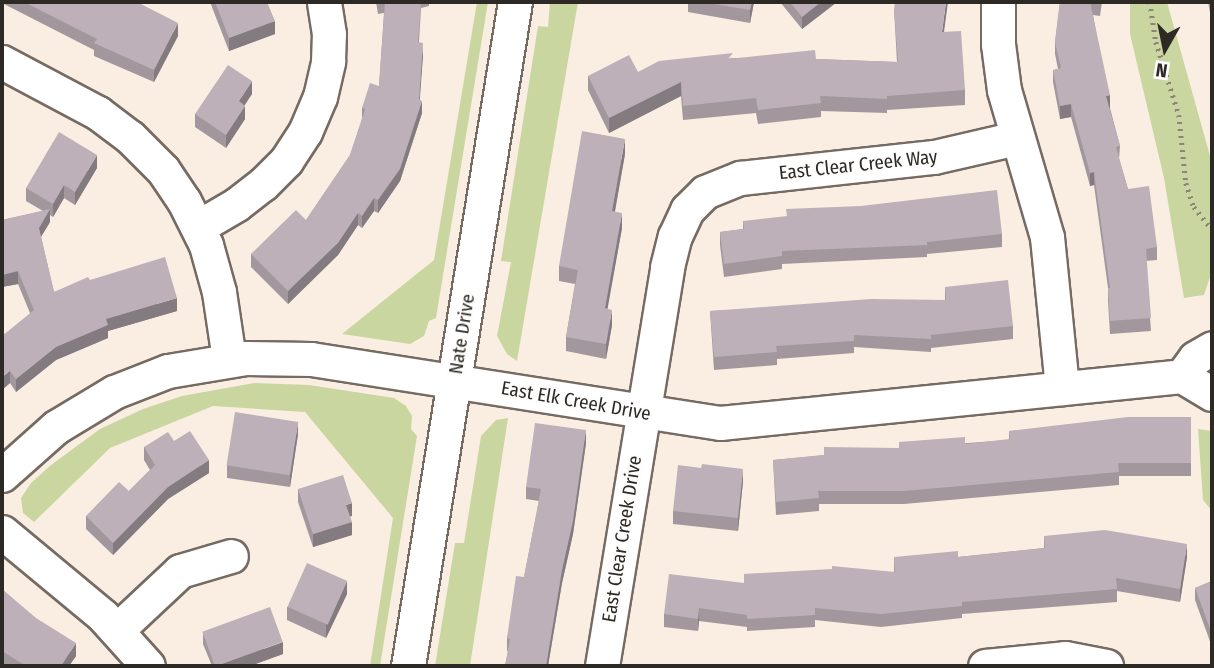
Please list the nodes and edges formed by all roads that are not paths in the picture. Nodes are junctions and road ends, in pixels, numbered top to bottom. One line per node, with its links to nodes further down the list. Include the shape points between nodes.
1 (324, 2): 6 (street, via 328,61 305,132 263,184)
2 (515, 2): 10 (street, Nate Drive)
3 (998, 2): 5 (street, via 1000,68)
4 (4, 70): 6 (street, via 98,113 130,137 163,170)
5 (1016, 138): 11 (street, via 1046,237); 13 (street, East Clear Creek Way, via 934,157 694,184 671,247)
6 (198, 228): 8 (street, via 216,281)
7 (1212, 348): 9 (street, via 1190,363)
8 (229, 359): 10 (street, East Elk Creek Drive, via 311,359); 14 (street, East Elk Creek Drive, via 156,374 103,398 55,427)
9 (1182, 376): 11 (street, East Elk Creek Drive); 12 (street)
10 (454, 381): 13 (street, East Elk Creek Drive); 20 (street, Nate Drive)
11 (1062, 388): 13 (street, East Elk Creek Drive, via 732,422)
12 (1212, 394)
13 (643, 412): 18 (street, East Clear Creek Drive)
14 (2, 474)
15 (2, 532): 17 (street)
16 (231, 556): 17 (street, via 180,571)
17 (117, 630): 19 (street)
18 (607, 665)
19 (148, 666)
20 (408, 666)
21 (985, 666): 22 (street, via 1065,658)
22 (1106, 666)

